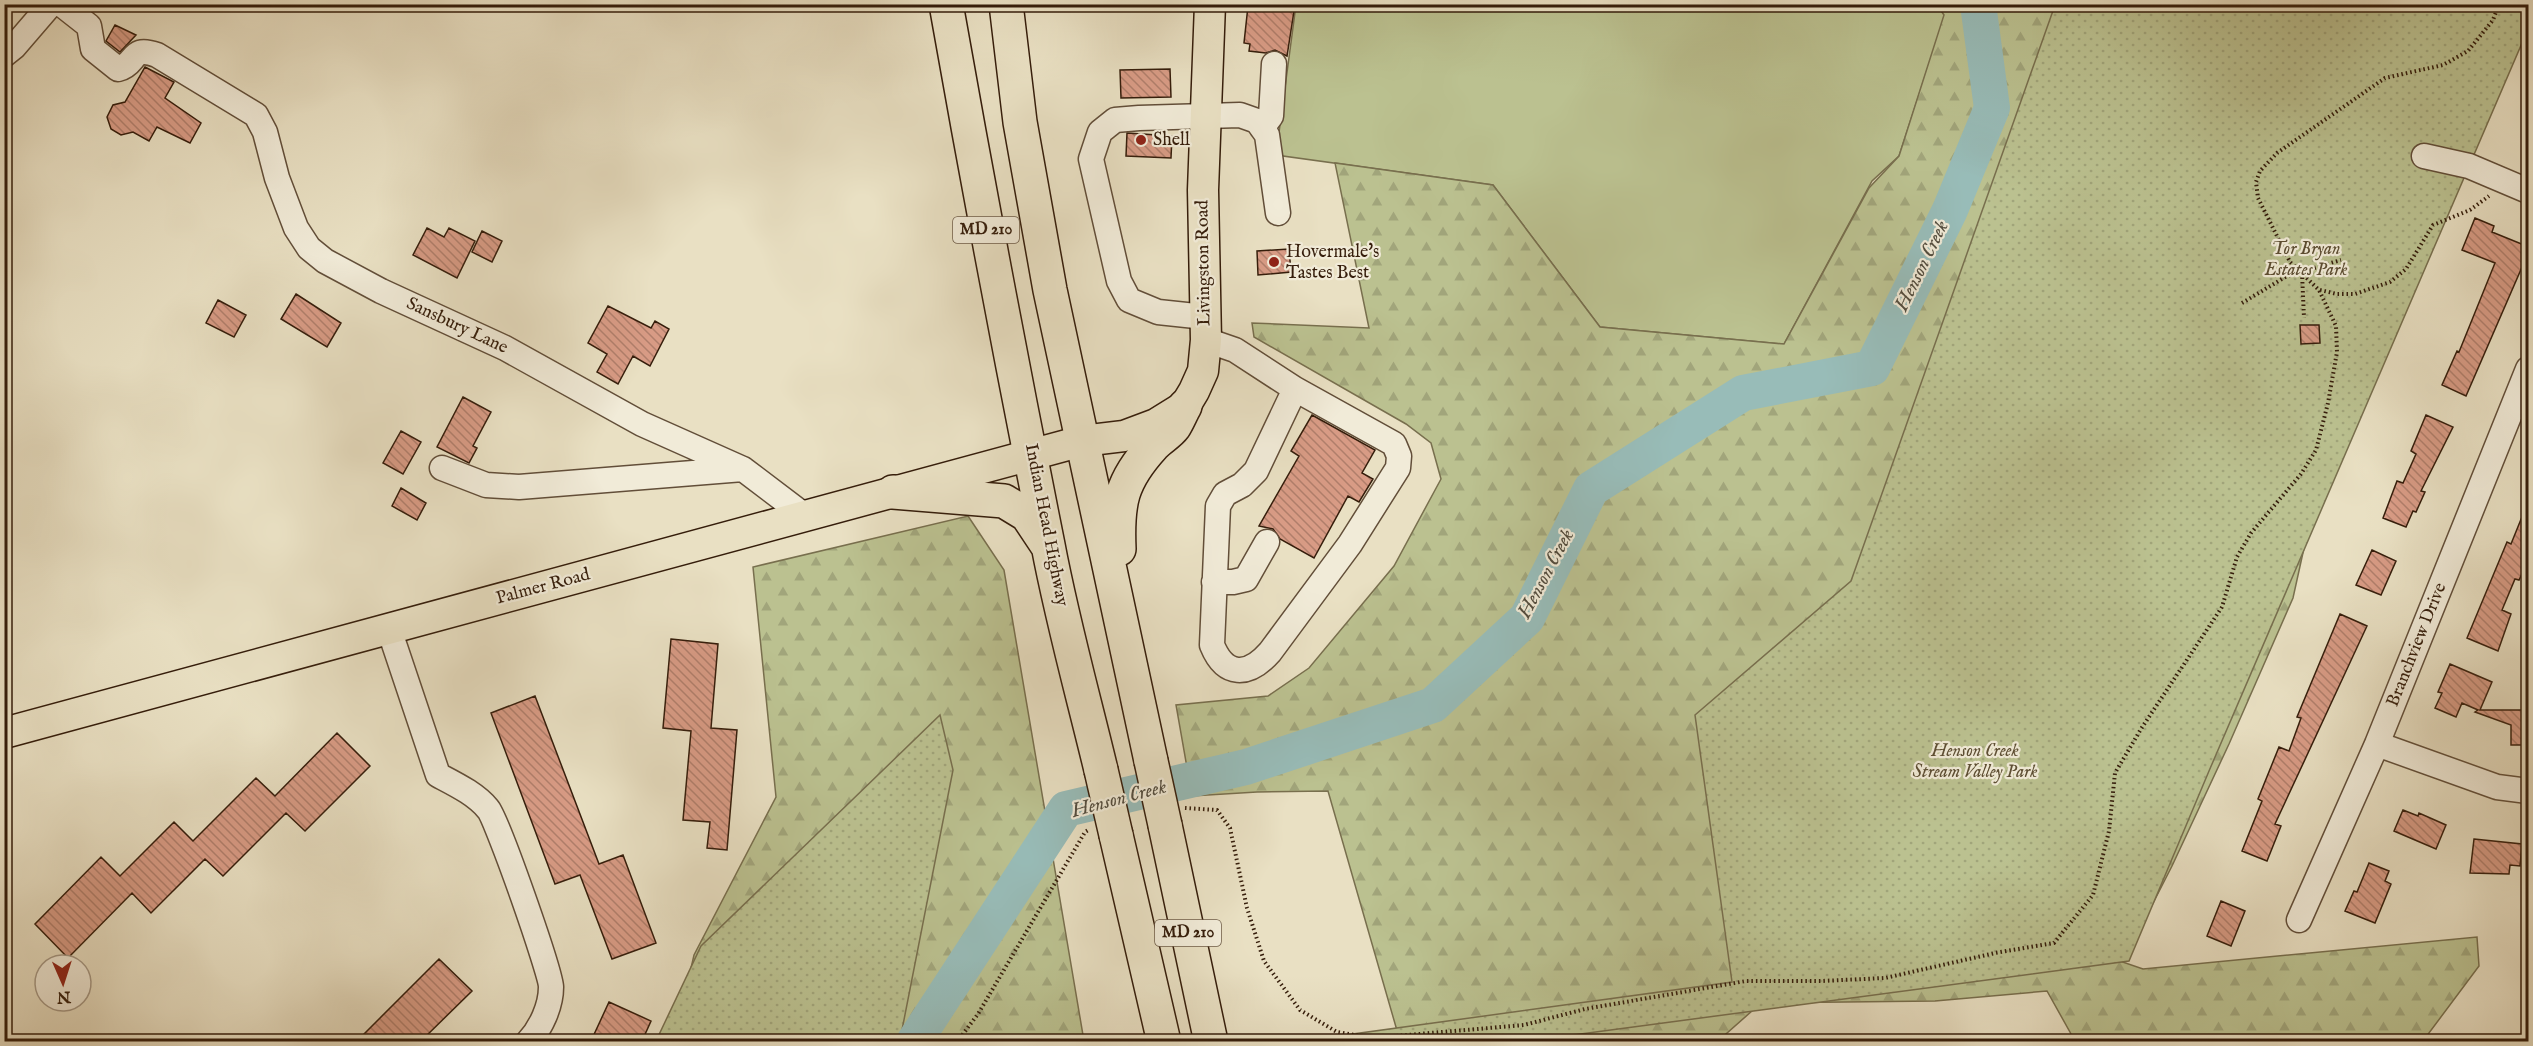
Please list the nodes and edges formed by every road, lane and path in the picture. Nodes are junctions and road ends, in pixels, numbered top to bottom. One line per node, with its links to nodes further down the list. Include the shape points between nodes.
1 (51, 4): 7 (street)
2 (62, 4): 27 (street, Sansbury Lane, via 89,26 93,49 118,69 144,50 256,115 296,228 309,248 325,261 505,348 642,424)
3 (946, 4): 25 (highway, Indian Head Highway / MD 210, via 989,248)
4 (1006, 4): 24 (highway, MD 210, via 1020,122)
5 (1210, 4): 9 (main road, Livingston Road)
6 (2499, 4): 16 (path, via 2493,21 2468,51 2443,65 2385,78 2277,153 2260,171 2256,182 2258,198 2290,262)
7 (4, 55)
8 (1274, 64): 10 (street, via 1271,116)
9 (1205, 118): 10 (street, via 1240,115 1257,121); 20 (main road, Livingston Road); 20 (street, via 1115,120 1100,132 1091,159 1119,281 1129,300)
10 (1262, 128): 14 (street)
11 (2424, 156): 12 (street, via 2469,166)
12 (2529, 191)
13 (2499, 200): 17 (path, via 2490,196 2470,210 2433,225 2406,269 2390,282 2355,294)
14 (1278, 213)
15 (2341, 260): 16 (path)
16 (2301, 272): 17 (path); 18 (path); 19 (path)
17 (2319, 290): 38 (path, via 2336,326 2337,352 2316,450 2301,474 2251,532 2238,557 2222,607 2115,773 2109,831 2093,896 2054,943 1885,978 1746,981 1585,1009 1524,1024 1372,1038 1337,1032 1300,1010 1264,961 1247,908 1230,828 1217,810 1195,807)
18 (2242, 303)
19 (2304, 318)
20 (1206, 329): 22 (street); 23 (main road, Livingston Road, via 1203,371)
21 (2529, 369): 36 (street, Branchview Drive)
22 (1295, 390): 32 (street, via 1256,471 1225,494 1218,506); 32 (street, via 1394,444 1398,468 1350,544 1259,665 1246,670 1229,669 1218,659 1212,645)
23 (1185, 406): 24 (main road, Livingston Road, via 1156,424 1124,436); 34 (highway, via 1173,428 1134,469 1121,496 1118,518)
24 (1082, 441): 25 (main road, Palmer Road); 34 (highway, MD 210)
25 (1032, 454): 28 (main road, Palmer Road); 31 (highway, Indian Head Highway / MD 210)
26 (442, 468): 27 (street, via 486,485 519,487)
27 (743, 469): 29 (street, Sansbury Lane)
28 (893, 492): 29 (main road, Palmer Road); 31 (highway, via 1004,501 1027,515)
29 (806, 516): 33 (main road, Palmer Road)
30 (1267, 542): 32 (street, via 1246,579)
31 (1048, 546): 39 (highway, Indian Head Highway / MD 210, bridge, via 1101,770)
32 (1214, 582)
33 (389, 629): 35 (main road, Palmer Road); 41 (street, via 438,775 489,809 514,874 551,986 548,1009)
34 (1122, 629): 38 (highway, MD 210, bridge, via 1151,761)
35 (4, 733)
36 (2377, 744): 37 (street, via 2497,787); 40 (street, Branchview Drive)
37 (2529, 792)
38 (1170, 818): 44 (highway, MD 210)
39 (1108, 831): 42 (path, via 1085,832 978,1014); 43 (highway, Indian Head Highway / MD 210)
40 (2299, 920)
41 (528, 1041)
42 (957, 1041)
43 (1164, 1041)
44 (1211, 1041)

